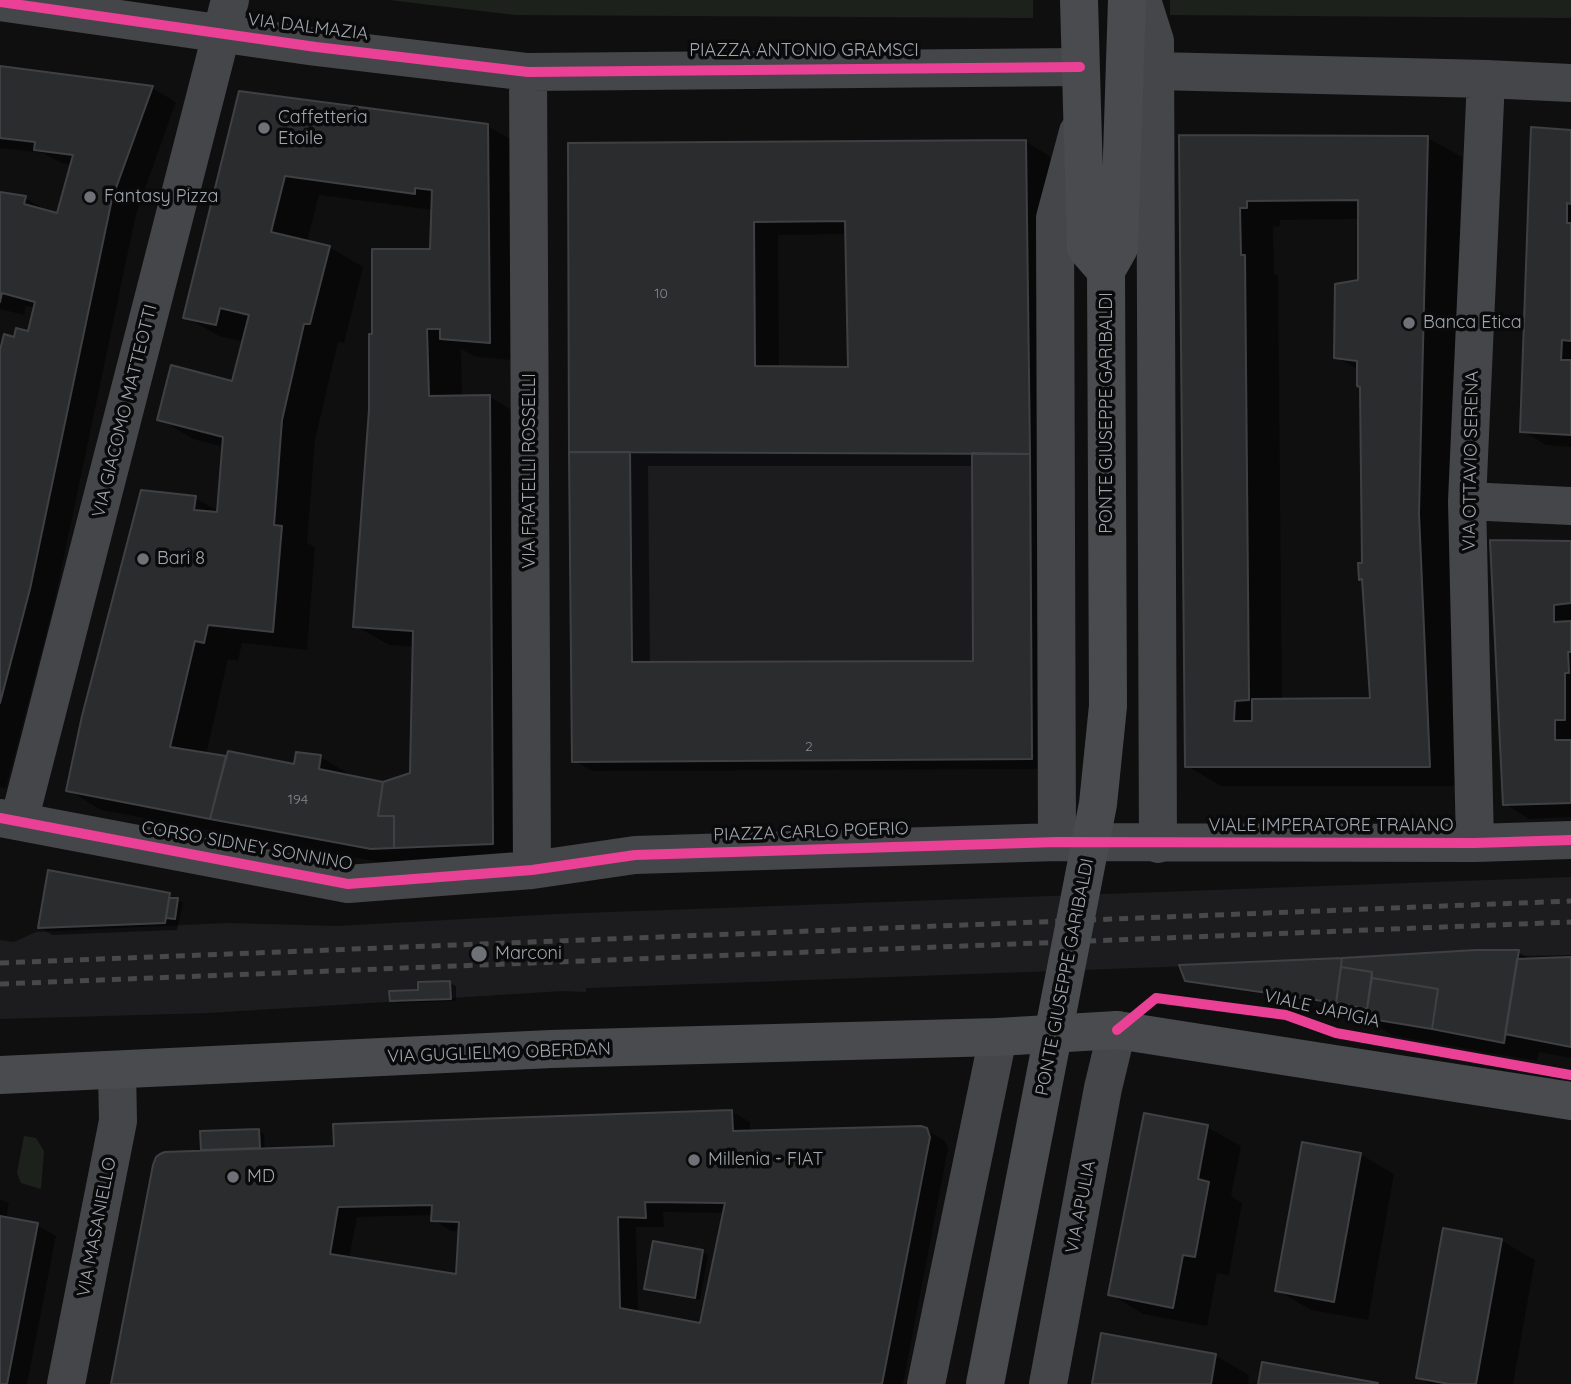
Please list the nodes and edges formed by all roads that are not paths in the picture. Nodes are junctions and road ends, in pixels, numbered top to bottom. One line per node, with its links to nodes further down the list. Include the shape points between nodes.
1 (1079, 0): 6 (main road)
2 (1126, 0): 12 (main road)
3 (1142, 0): 7 (street, via 1154,41)
4 (0, 2): 5 (street, VIA DALMAZIA)
5 (226, 17): 8 (street, VIA DALMAZIA); 15 (street, VIA GIACOMO MATTEOTTI)
6 (1080, 67): 8 (street, PIAZZA ANTONIO GRAMSCI); 11 (main road)
7 (1155, 71): 9 (street); 19 (street)
8 (528, 72): 20 (street, VIA FRATELLI ROSSELLI)
9 (1486, 79): 10 (street); 13 (street, VIA OTTAVIO SERENA)
10 (1571, 83)
11 (1082, 116): 12 (main road); 17 (street, via 1055,218)
12 (1104, 256): 28 (main road, PONTE GIUSEPPE GARIBALDI, bridge, via 1108,706 1098,804)
13 (1467, 501): 14 (street); 18 (street, VIA OTTAVIO SERENA)
14 (1571, 506)
15 (10, 820): 20 (street, CORSO SIDNEY SONNINO, via 348,884)
16 (1571, 839): 18 (street, VIALE IMPERATORE TRAIANO)
17 (1074, 843): 19 (street, VIALE IMPERATORE TRAIANO); 20 (street, PIAZZA CARLO POERIO, via 635,855)
18 (1475, 843): 19 (street, VIALE IMPERATORE TRAIANO)
19 (1158, 844)
20 (531, 870)
21 (1117, 1030): 22 (main road); 25 (main road); 29 (street, VIA APULIA)
22 (998, 1037): 23 (main road, VIA GUGLIELMO OBERDAN, via 551,1049); 27 (street)
23 (117, 1070): 24 (main road, VIA GUGLIELMO OBERDAN); 26 (street, VIA MASANIELLO, via 118,1121)
24 (0, 1075)
25 (1571, 1101)
26 (66, 1384)
27 (926, 1384)
28 (985, 1384)
29 (1048, 1384)

